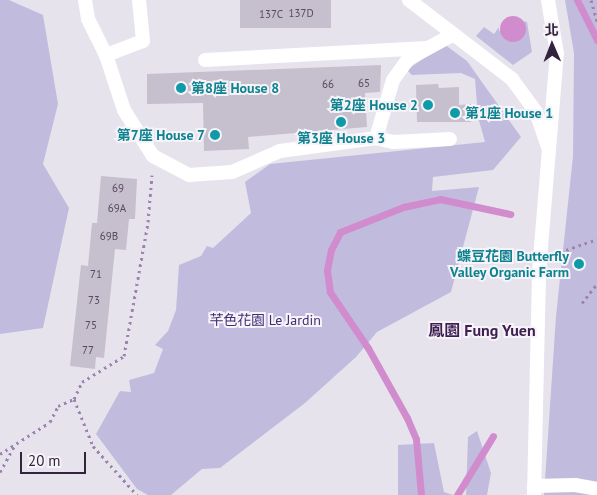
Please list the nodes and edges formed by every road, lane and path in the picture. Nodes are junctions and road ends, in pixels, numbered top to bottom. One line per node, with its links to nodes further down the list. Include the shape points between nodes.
1 (85, 0): 9 (street, via 88,19)
2 (139, 0): 9 (street, via 142,41)
3 (409, 0): 7 (street)
4 (548, 0): 13 (street, via 557,54)
5 (591, 0): 6 (path)
6 (597, 21)
7 (452, 35): 8 (street); 13 (street, via 512,79 536,112)
8 (428, 48): 10 (street); 11 (street, via 408,59 393,80)
9 (106, 55): 14 (street, via 124,110)
10 (206, 60)
11 (376, 138): 12 (street, via 393,142); 14 (street, via 269,153 232,172 212,175 189,175)
12 (450, 139)
13 (550, 153): 24 (street, via 539,271)
14 (153, 156): 19 (path, via 148,222 124,356 82,382)
15 (597, 239): 16 (path)
16 (560, 252)
17 (597, 284): 18 (path)
18 (582, 303)
19 (74, 399): 20 (path, via 58,406 50,422); 25 (path, via 93,446)
20 (15, 447): 21 (path); 22 (path)
21 (0, 454)
22 (0, 472)
23 (597, 490): 24 (street, via 575,485)
24 (534, 491)
25 (137, 495)

